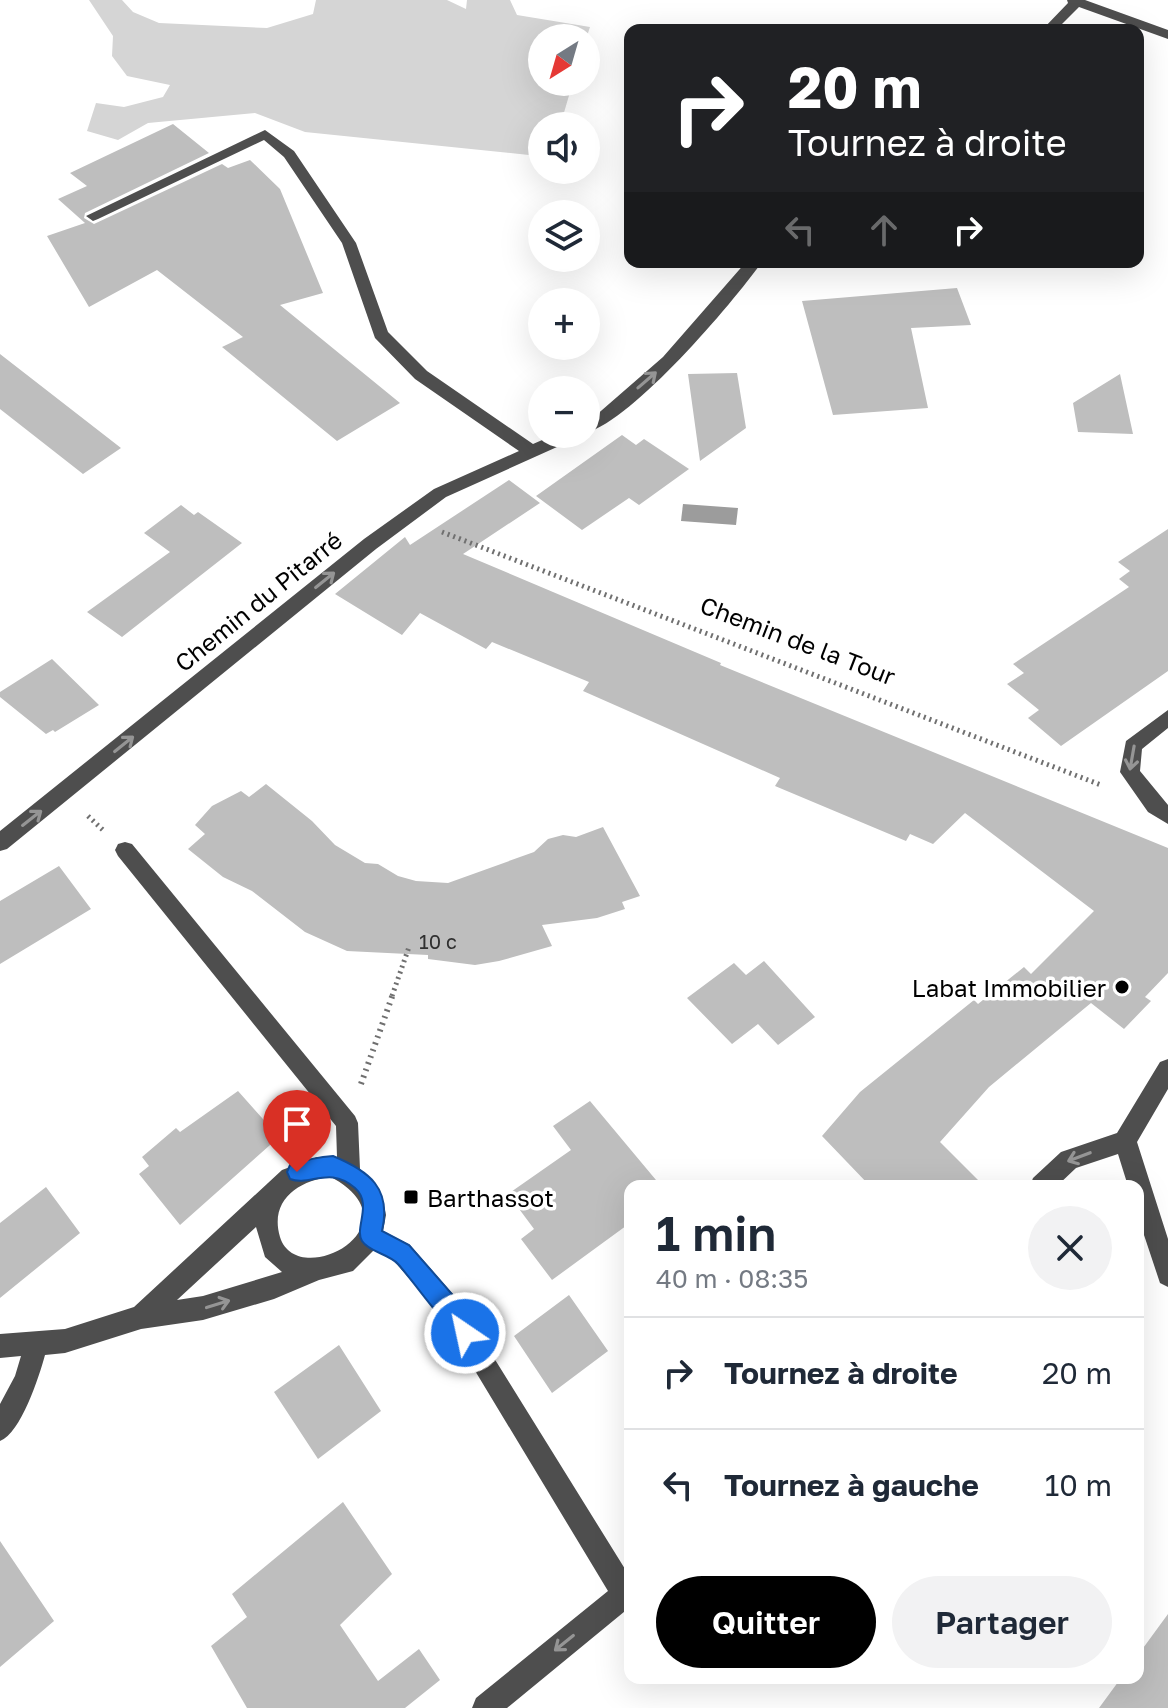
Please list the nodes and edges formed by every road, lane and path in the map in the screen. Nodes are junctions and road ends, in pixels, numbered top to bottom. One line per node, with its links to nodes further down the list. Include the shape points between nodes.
1 (1075, 1): 2 (street); 3 (street)
2 (1054, 24)
3 (1138, 24)
4 (1144, 26): 5 (street)
5 (1168, 35)
6 (93, 216): 10 (street, via 265,134 289,154 349,243 381,334 421,375)
7 (749, 268): 8 (street, one-way to 7, via 669,361)
8 (600, 421)
9 (541, 448): 10 (street, Chemin du Pitarré)
10 (532, 452): 11 (street, Chemin du Pitarré, via 440,493)
11 (406, 518): 13 (street, Chemin du Pitarré, one-way to 11); 14 (path, Chemin de la Tour)
12 (1168, 717): 14 (street, one-way to 14, via 1133,746 1130,772)
13 (63, 794): 15 (street, Chemin du Pitarré, one-way to 13); 16 (path)
14 (1161, 811)
15 (0, 843)
16 (125, 850): 19 (street)
17 (409, 947): 19 (path)
18 (1168, 1069): 20 (street)
19 (347, 1123): 21 (street)
20 (1125, 1141): 22 (street, one-way to 22, via 1069,1160); 23 (street)
21 (349, 1172): 24 (street, via 333,1166 297,1172); 26 (street, via 363,1181 372,1197)
22 (1047, 1180)
23 (1138, 1180)
24 (271, 1197): 27 (street, via 265,1222 271,1246 288,1264); 29 (street)
25 (1144, 1200): 28 (street)
26 (370, 1236): 27 (street, via 347,1262); 33 (street, via 402,1253 450,1308)
27 (313, 1271): 29 (street, one-way to 27, via 203,1308)
28 (1168, 1275)
29 (141, 1317): 30 (street)
30 (36, 1345): 31 (street); 32 (street, via 26,1380)
31 (0, 1346)
32 (0, 1429)
33 (624, 1587)
34 (624, 1594): 35 (street, one-way to 35)
35 (486, 1708)

